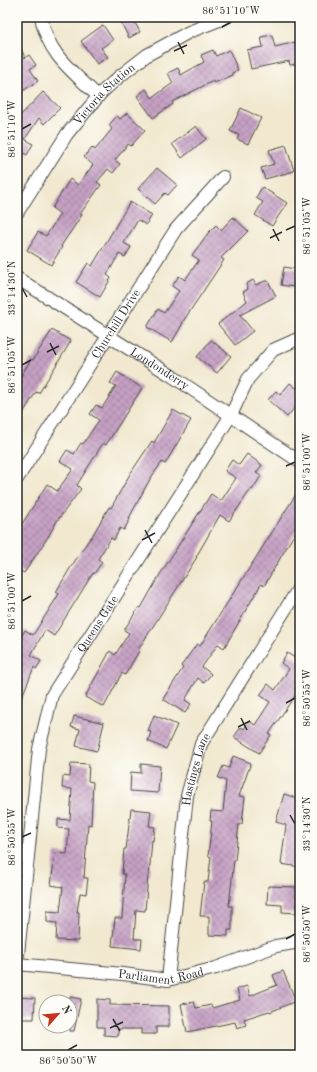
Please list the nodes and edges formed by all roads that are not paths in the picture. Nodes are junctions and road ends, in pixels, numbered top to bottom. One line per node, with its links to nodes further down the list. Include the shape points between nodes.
1 (41, 17): 3 (street, via 43,30 55,54)
2 (227, 17): 3 (street, Victoria Station, via 189,32 147,55)
3 (98, 96): 5 (street, Victoria Station, via 67,134)
4 (223, 177): 7 (street, Churchill Drive, via 176,229)
5 (17, 213)
6 (17, 278): 7 (street, Londonderry)
7 (108, 336): 9 (street, Londonderry); 11 (street, Churchill Drive)
8 (300, 338): 9 (street, Queens Gate, via 273,350 248,379)
9 (231, 415): 10 (street, Londonderry); 14 (street, Queens Gate, via 52,695 39,749)
10 (300, 462)
11 (17, 479)
12 (300, 586): 15 (street, Hastings Lane, via 201,744 187,796)
13 (300, 942): 15 (street, Parliament Road, via 276,946 216,968)
14 (17, 964): 15 (street, Parliament Road)
15 (168, 980)

